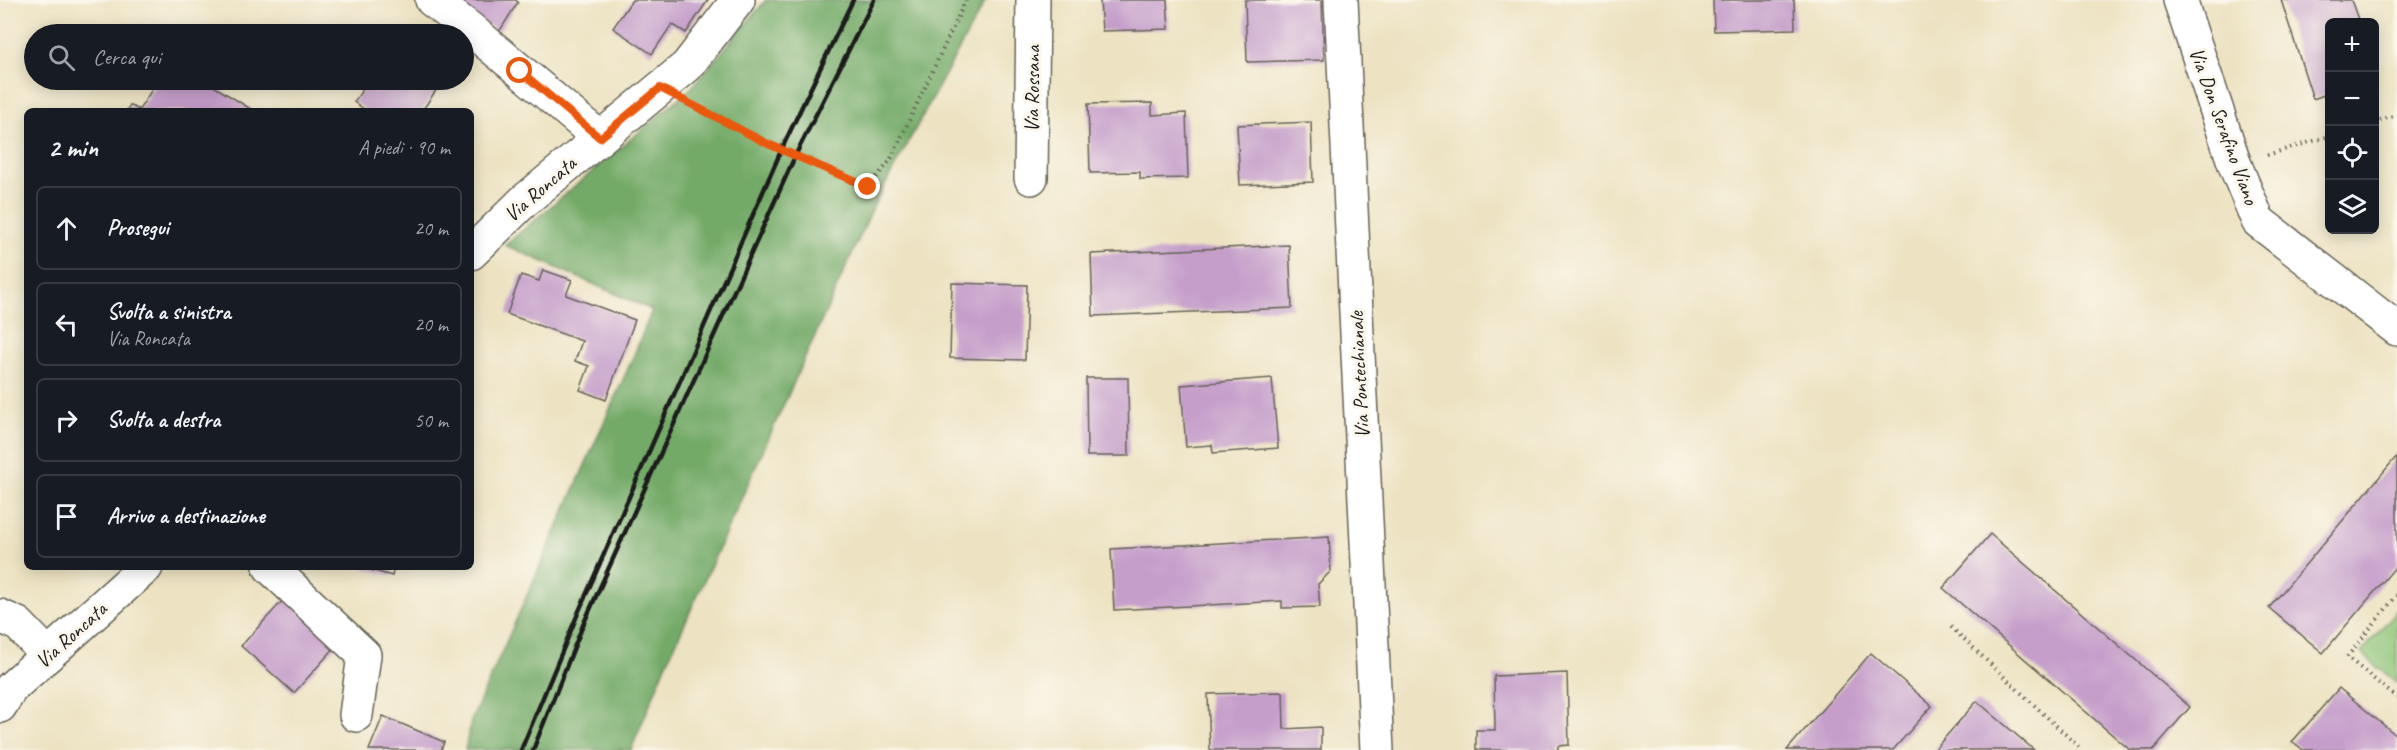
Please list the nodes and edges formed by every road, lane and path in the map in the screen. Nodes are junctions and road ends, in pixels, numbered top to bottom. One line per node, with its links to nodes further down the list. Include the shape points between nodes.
1 (432, 0): 7 (street)
2 (738, 0): 9 (street, Via Roncata, via 687,66)
3 (966, 0): 9 (path, bridge, via 890,161 868,187 768,144)
4 (1033, 0): 15 (street, Via Rossana)
5 (1341, 0): 27 (street, Via Pontechianale)
6 (2180, 0): 14 (street, Via Don Serafino Viano)
7 (464, 24)
8 (474, 32): 12 (street)
9 (660, 88): 12 (street, Via Roncata)
10 (2397, 115): 11 (path)
11 (2379, 120)
12 (600, 138): 16 (street, Via Roncata, via 524,201)
13 (2325, 138): 14 (path)
14 (2235, 165): 17 (street, Via Don Serafino Viano, via 2258,221)
15 (1031, 178)
16 (474, 251)
17 (2397, 329)
18 (143, 570): 23 (street, Via Roncata)
19 (273, 570): 26 (street, via 364,655)
20 (2397, 595): 24 (path, via 2347,657)
21 (0, 616): 23 (street, via 18,624)
22 (1951, 627): 28 (path)
23 (48, 655): 25 (street, Via Roncata, via 11,688)
24 (2397, 698)
25 (0, 706)
26 (356, 716)
27 (1377, 750)
28 (2082, 750)

